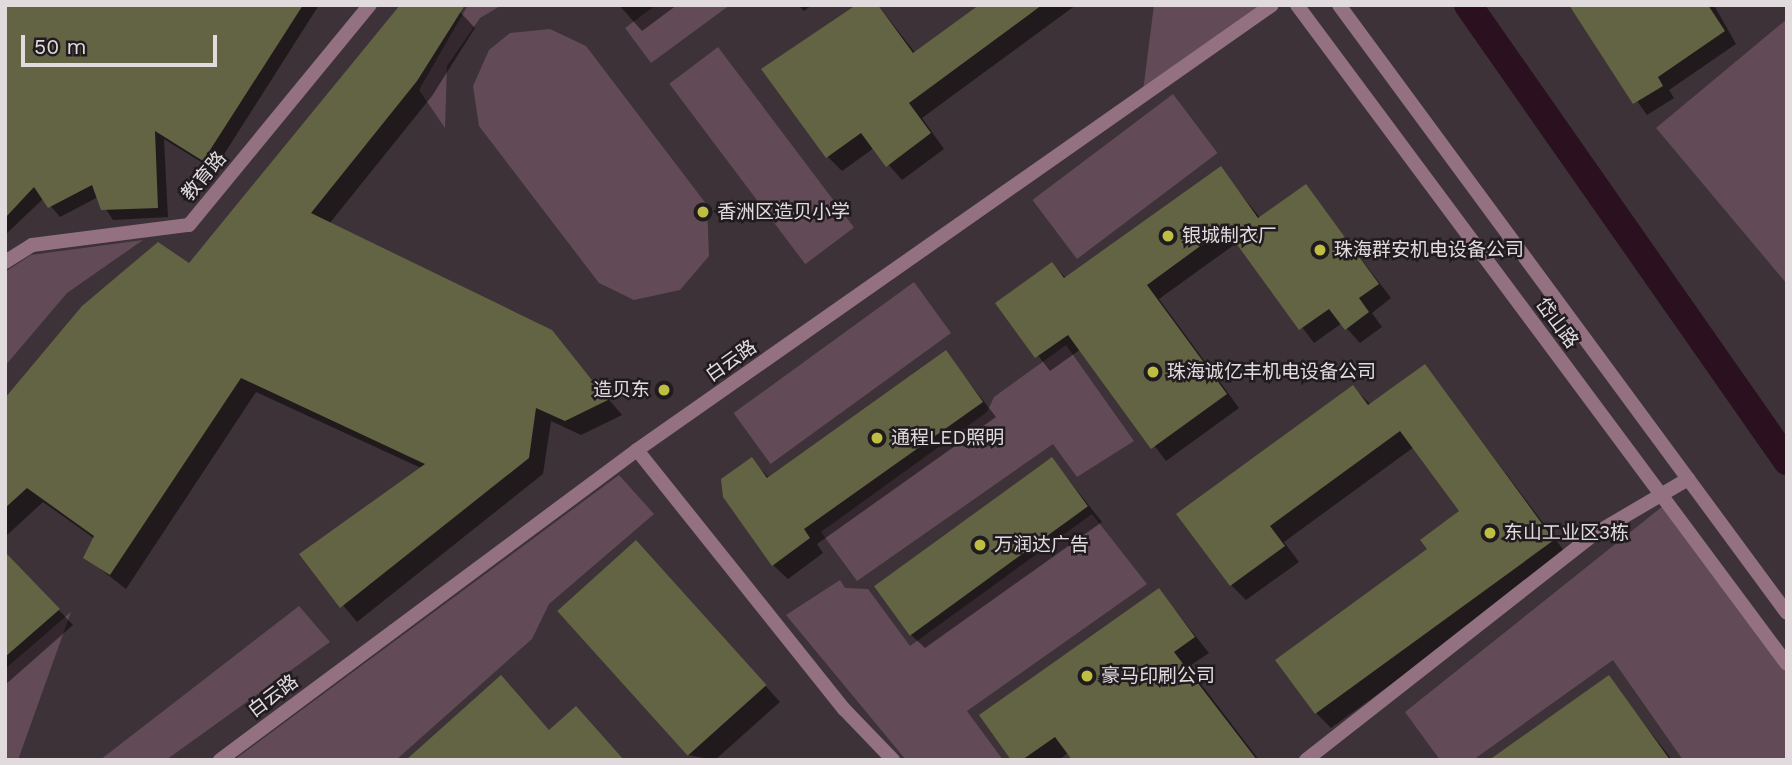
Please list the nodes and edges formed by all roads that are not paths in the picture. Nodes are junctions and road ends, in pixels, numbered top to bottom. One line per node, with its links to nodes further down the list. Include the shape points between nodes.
1 (370, 5): 5 (street, 教育路, via 189,225 32,245)
2 (1272, 5): 6 (street, 白云路)
3 (1297, 5): 8 (street, 岱山路)
4 (1339, 5): 7 (street, 岱山路)
5 (5, 262)
6 (637, 450): 11 (street, 白云路); 12 (street, via 844,709)
7 (1688, 479): 8 (street); 9 (street, 岱山路)
8 (1661, 494): 10 (street, 岱山路); 13 (street, via 1597,533)
9 (1787, 613)
10 (1787, 664)
11 (220, 760)
12 (893, 760)
13 (1306, 760)

